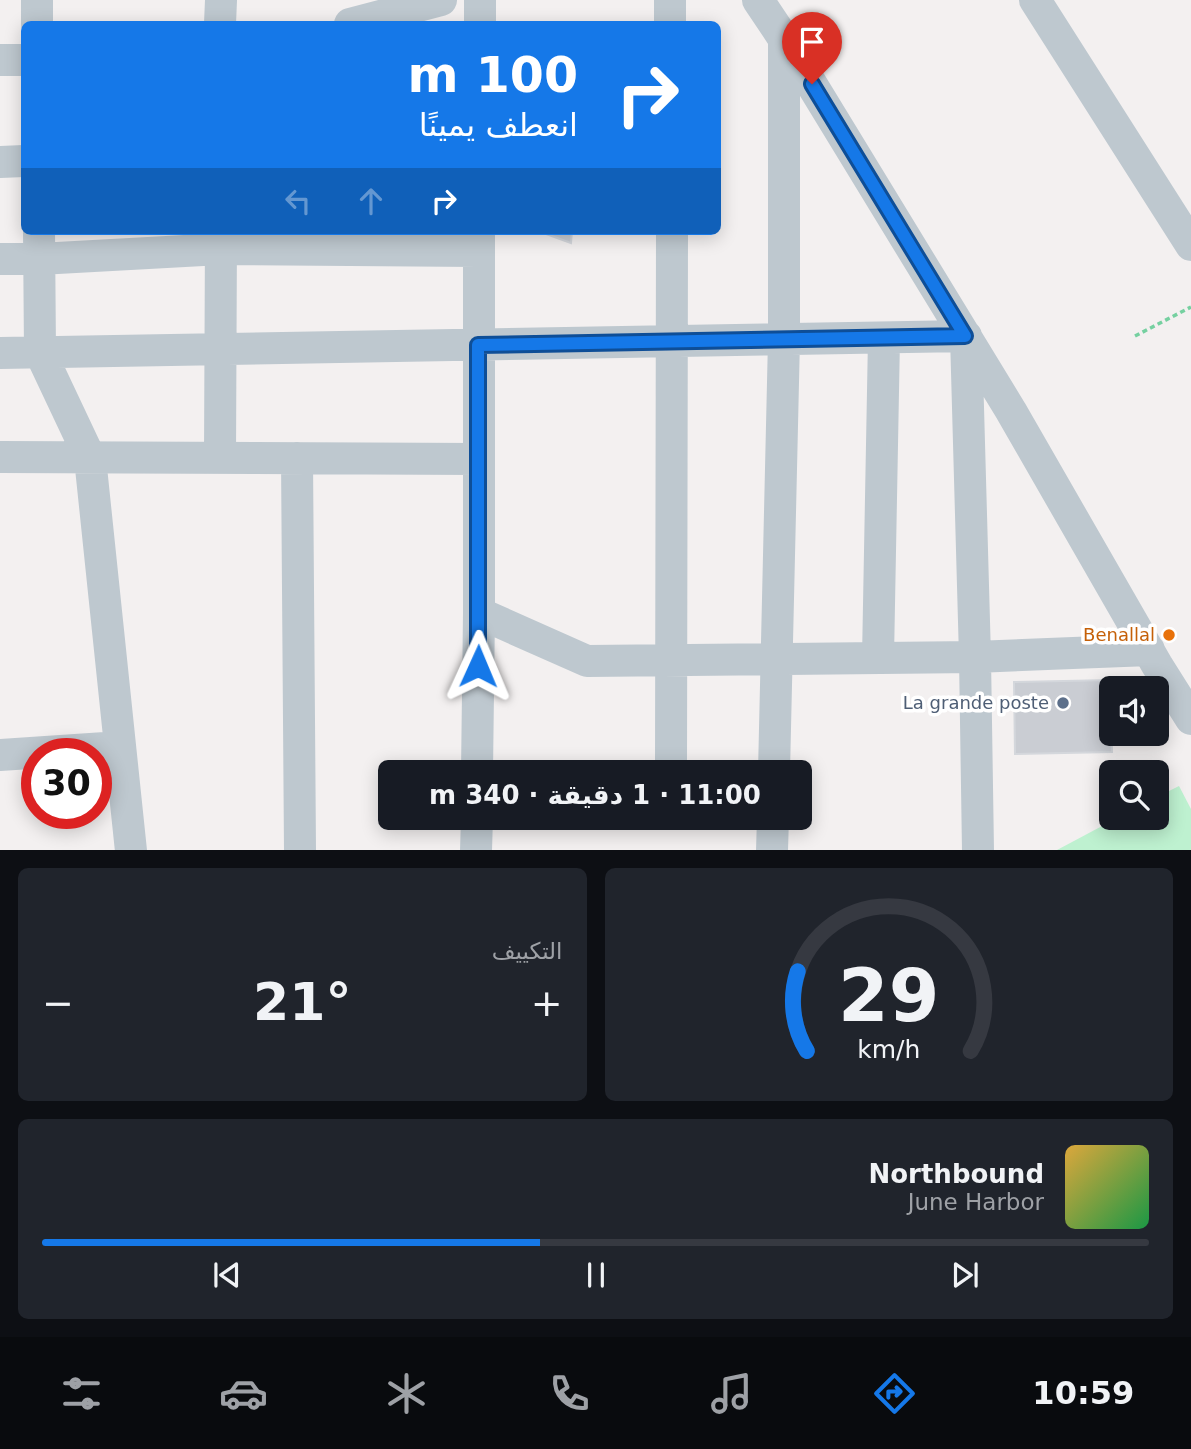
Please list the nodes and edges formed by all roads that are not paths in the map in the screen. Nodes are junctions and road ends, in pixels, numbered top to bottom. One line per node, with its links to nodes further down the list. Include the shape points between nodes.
1 (37, 0): 8 (street)
2 (221, 0): 9 (street)
3 (441, 0): 10 (street)
4 (480, 0): 11 (street)
5 (670, 0): 12 (street)
6 (758, 0): 13 (street)
7 (1035, 0): 23 (street)
8 (37, 21)
9 (220, 21)
10 (361, 21)
11 (480, 21)
12 (670, 21)
13 (784, 39): 25 (street); 27 (street)
14 (0, 60): 15 (street)
15 (21, 60)
16 (21, 161): 17 (street)
17 (0, 162)
18 (672, 235): 28 (street)
19 (221, 240): 20 (street); 22 (street); 30 (street)
20 (346, 240): 21 (street)
21 (479, 241): 29 (street)
22 (39, 245): 24 (street); 31 (street)
23 (1191, 245)
24 (0, 258)
25 (965, 336): 26 (street); 39 (street); 40 (street)
26 (884, 338): 27 (street); 41 (street)
27 (784, 339): 28 (street); 42 (street)
28 (672, 341): 29 (street); 43 (street)
29 (478, 345): 30 (street); 37 (street)
30 (220, 349): 31 (street); 35 (street)
31 (40, 352): 32 (street); 34 (street)
32 (0, 353)
33 (0, 457): 34 (street)
34 (90, 458): 35 (street); 45 (street)
35 (220, 458): 36 (street)
36 (297, 458): 37 (street); 53 (street)
37 (479, 459): 38 (street)
38 (479, 612): 43 (street, via 587,661); 47 (street)
39 (1149, 650): 40 (street); 44 (street)
40 (975, 657): 41 (street); 56 (street)
41 (878, 658): 42 (street)
42 (776, 659): 43 (street); 49 (street)
43 (670, 660): 48 (street)
44 (1191, 719)
45 (120, 747): 46 (street); 52 (street)
46 (0, 755)
47 (477, 760)
48 (671, 760)
49 (774, 760)
50 (477, 830): 54 (street)
51 (773, 830): 55 (street)
52 (131, 850)
53 (300, 850)
54 (476, 850)
55 (772, 850)
56 (978, 850)

